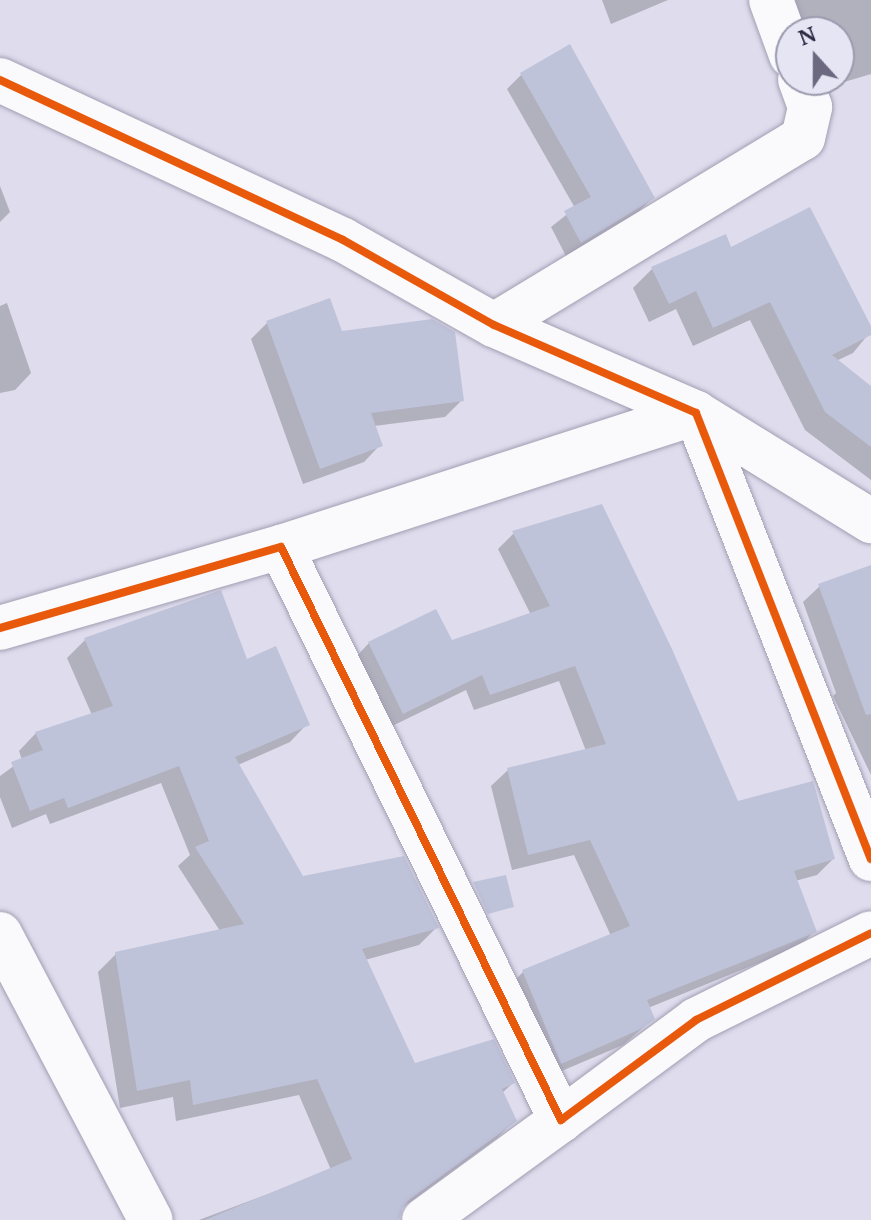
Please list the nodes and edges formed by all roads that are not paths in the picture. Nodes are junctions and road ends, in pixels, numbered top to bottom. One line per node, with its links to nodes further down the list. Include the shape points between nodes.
1 (0, 80): 3 (street, via 343,240)
2 (806, 96): 3 (street, via 810,107 803,138)
3 (494, 325): 4 (street)
4 (696, 413): 5 (street); 6 (street); 8 (street)
5 (871, 521)
6 (281, 547): 7 (street); 11 (street)
7 (0, 628)
8 (871, 859)
9 (871, 933): 11 (street, via 696,1020)
10 (0, 934): 12 (street)
11 (561, 1120): 13 (street)
12 (151, 1220)
13 (424, 1220)

